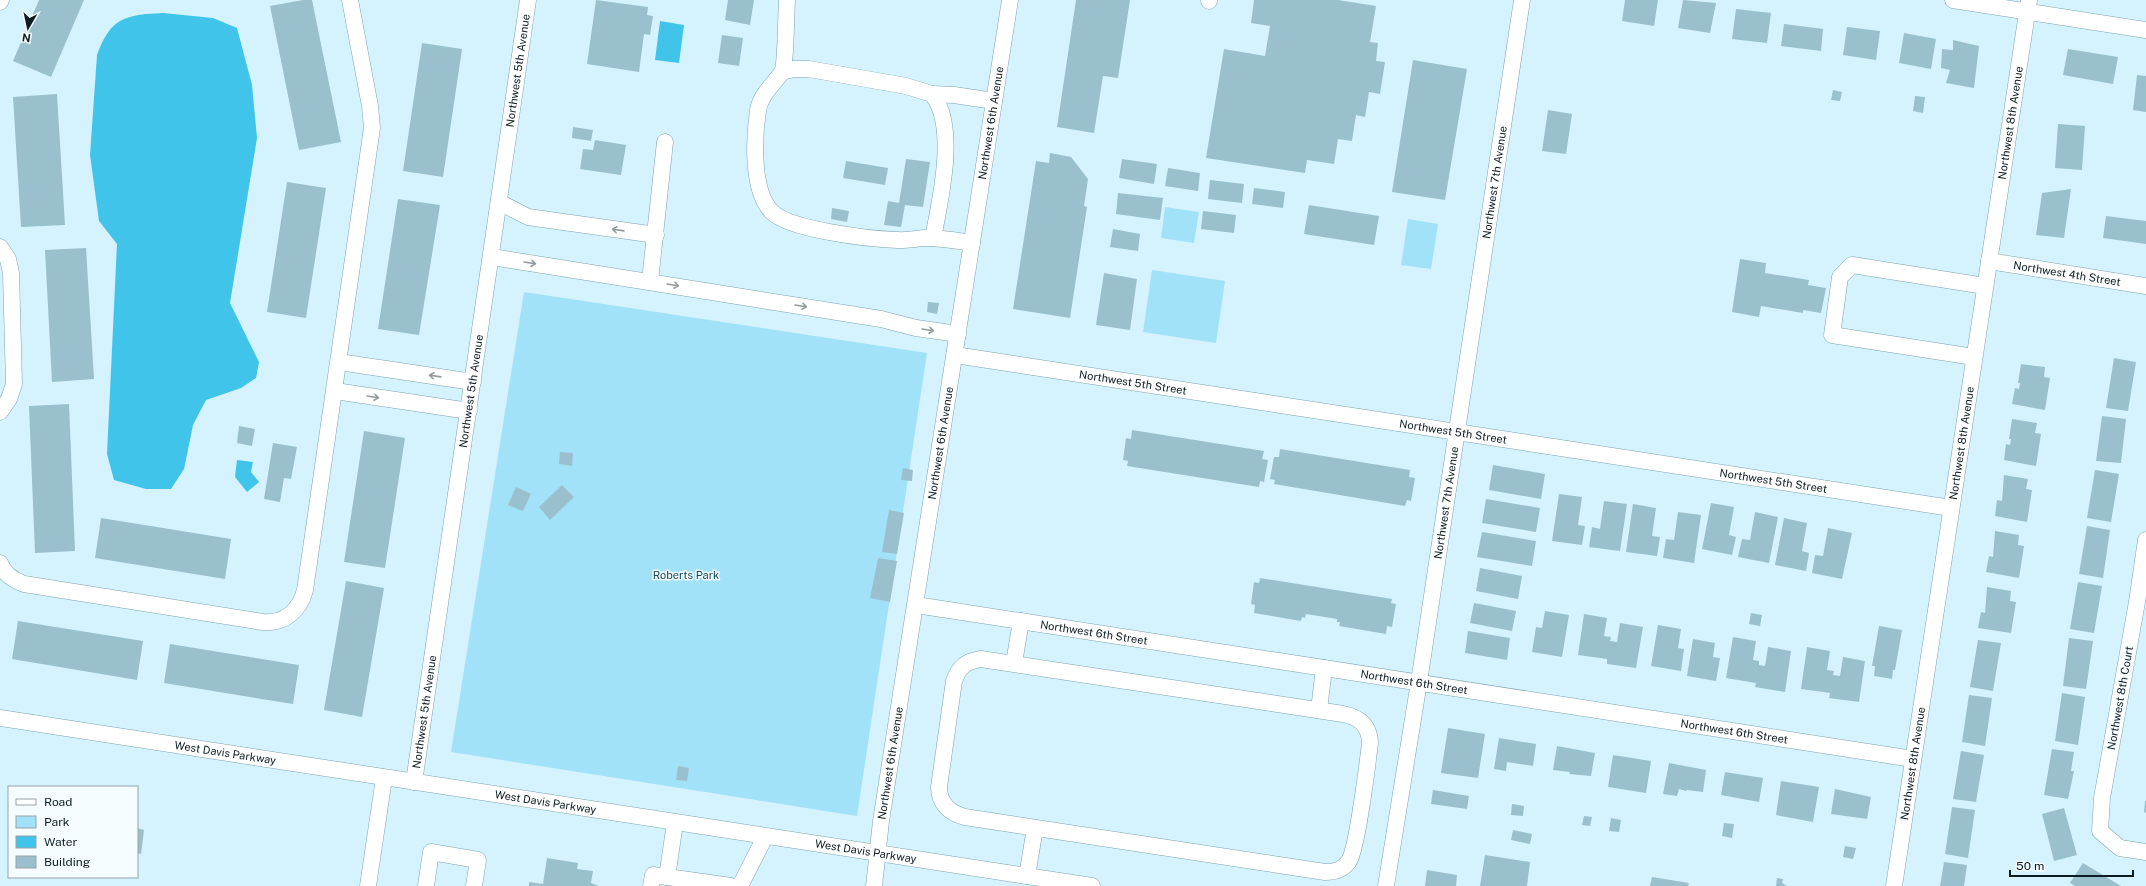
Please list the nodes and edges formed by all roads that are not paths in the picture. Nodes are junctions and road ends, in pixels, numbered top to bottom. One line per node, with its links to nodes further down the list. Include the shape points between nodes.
1 (350, 0): 26 (street, via 372,128)
2 (528, 0): 13 (street, Northwest 5th Avenue)
3 (787, 0): 9 (street)
4 (1010, 0): 11 (street, Northwest 6th Avenue)
5 (1522, 0): 31 (street, Northwest 7th Avenue)
6 (1953, 0): 7 (street)
7 (2028, 6): 8 (street); 19 (street, Northwest 8th Avenue)
8 (2146, 30)
9 (782, 71): 10 (street, via 822,71 906,86); 15 (street, via 762,98 758,109 755,143 760,186 766,204 772,212 787,222 813,229 897,240)
10 (932, 94): 11 (street); 15 (street, via 941,114 946,154)
11 (994, 101): 16 (street, Northwest 6th Avenue)
12 (665, 142): 14 (street)
13 (499, 202): 14 (street, one-way to 13, via 528,217); 18 (street, Northwest 5th Avenue)
14 (656, 235): 20 (street)
15 (933, 238): 16 (street)
16 (972, 243): 23 (street, Northwest 6th Avenue)
17 (0, 246): 30 (street, via 8,259 11,273 15,376 11,395)
18 (492, 257): 20 (street, one-way to 20); 27 (street, Northwest 5th Avenue)
19 (1989, 261): 21 (street, Northwest 8th Avenue); 22 (street, Northwest 4th Street)
20 (650, 281): 23 (street, one-way to 23)
21 (1985, 286): 25 (street, Northwest 8th Avenue); 25 (street, via 1852,265 1840,277 1832,335)
22 (2146, 286)
23 (958, 334): 24 (street, Northwest 6th Avenue)
24 (954, 355): 31 (street, Northwest 5th Street); 36 (street, Northwest 6th Avenue)
25 (1974, 357): 32 (street, Northwest 8th Avenue)
26 (339, 362): 27 (street, one-way to 26); 28 (street)
27 (473, 382): 29 (street, Northwest 5th Avenue)
28 (335, 391): 29 (street, one-way to 29); 34 (street, via 305,590 299,606 285,618 275,622 263,622 24,584 11,578)
29 (469, 411): 45 (street, Northwest 5th Avenue)
30 (0, 412)
31 (1456, 433): 32 (street, Northwest 5th Street); 40 (street, Northwest 7th Avenue)
32 (1951, 508): 43 (street, Northwest 8th Avenue)
33 (2146, 540): 35 (street, Northwest 8th Court)
34 (0, 563)
35 (2142, 603): 49 (street, Northwest 8th Court, via 2102,798 2100,831 2120,848)
36 (916, 605): 37 (street, Northwest 6th Street); 50 (street, Northwest 6th Avenue)
37 (1021, 621): 38 (street); 39 (street, Northwest 6th Street)
38 (1014, 663): 41 (street); 47 (street, via 981,659 967,662 960,667 953,688 939,792 944,806 957,815)
39 (1324, 668): 40 (street, Northwest 6th Street); 41 (street)
40 (1419, 682): 43 (street, Northwest 6th Street); 61 (street, Northwest 7th Avenue)
41 (1318, 710): 47 (street, via 1352,716 1363,723 1370,735 1353,850 1349,861 1339,870 1324,872)
42 (0, 718): 44 (street, West Davis Parkway)
43 (1913, 759): 62 (street, Northwest 8th Avenue)
44 (384, 778): 45 (street, West Davis Parkway); 53 (street)
45 (414, 782): 46 (street, West Davis Parkway)
46 (675, 823): 48 (street, West Davis Parkway); 52 (street)
47 (1035, 828): 51 (street)
48 (765, 837): 50 (street, West Davis Parkway); 58 (street)
49 (2146, 852)
50 (878, 854): 51 (street, West Davis Parkway); 59 (street, Northwest 6th Avenue)
51 (1027, 876): 60 (street, West Davis Parkway)
52 (667, 877): 56 (street, via 653,875); 57 (street)
53 (368, 886)
54 (426, 886): 55 (street, via 431,852 478,860)
55 (474, 886)
56 (651, 886)
57 (731, 886)
58 (740, 886)
59 (874, 886)
60 (1092, 886)
61 (1386, 886)
62 (1894, 886)

